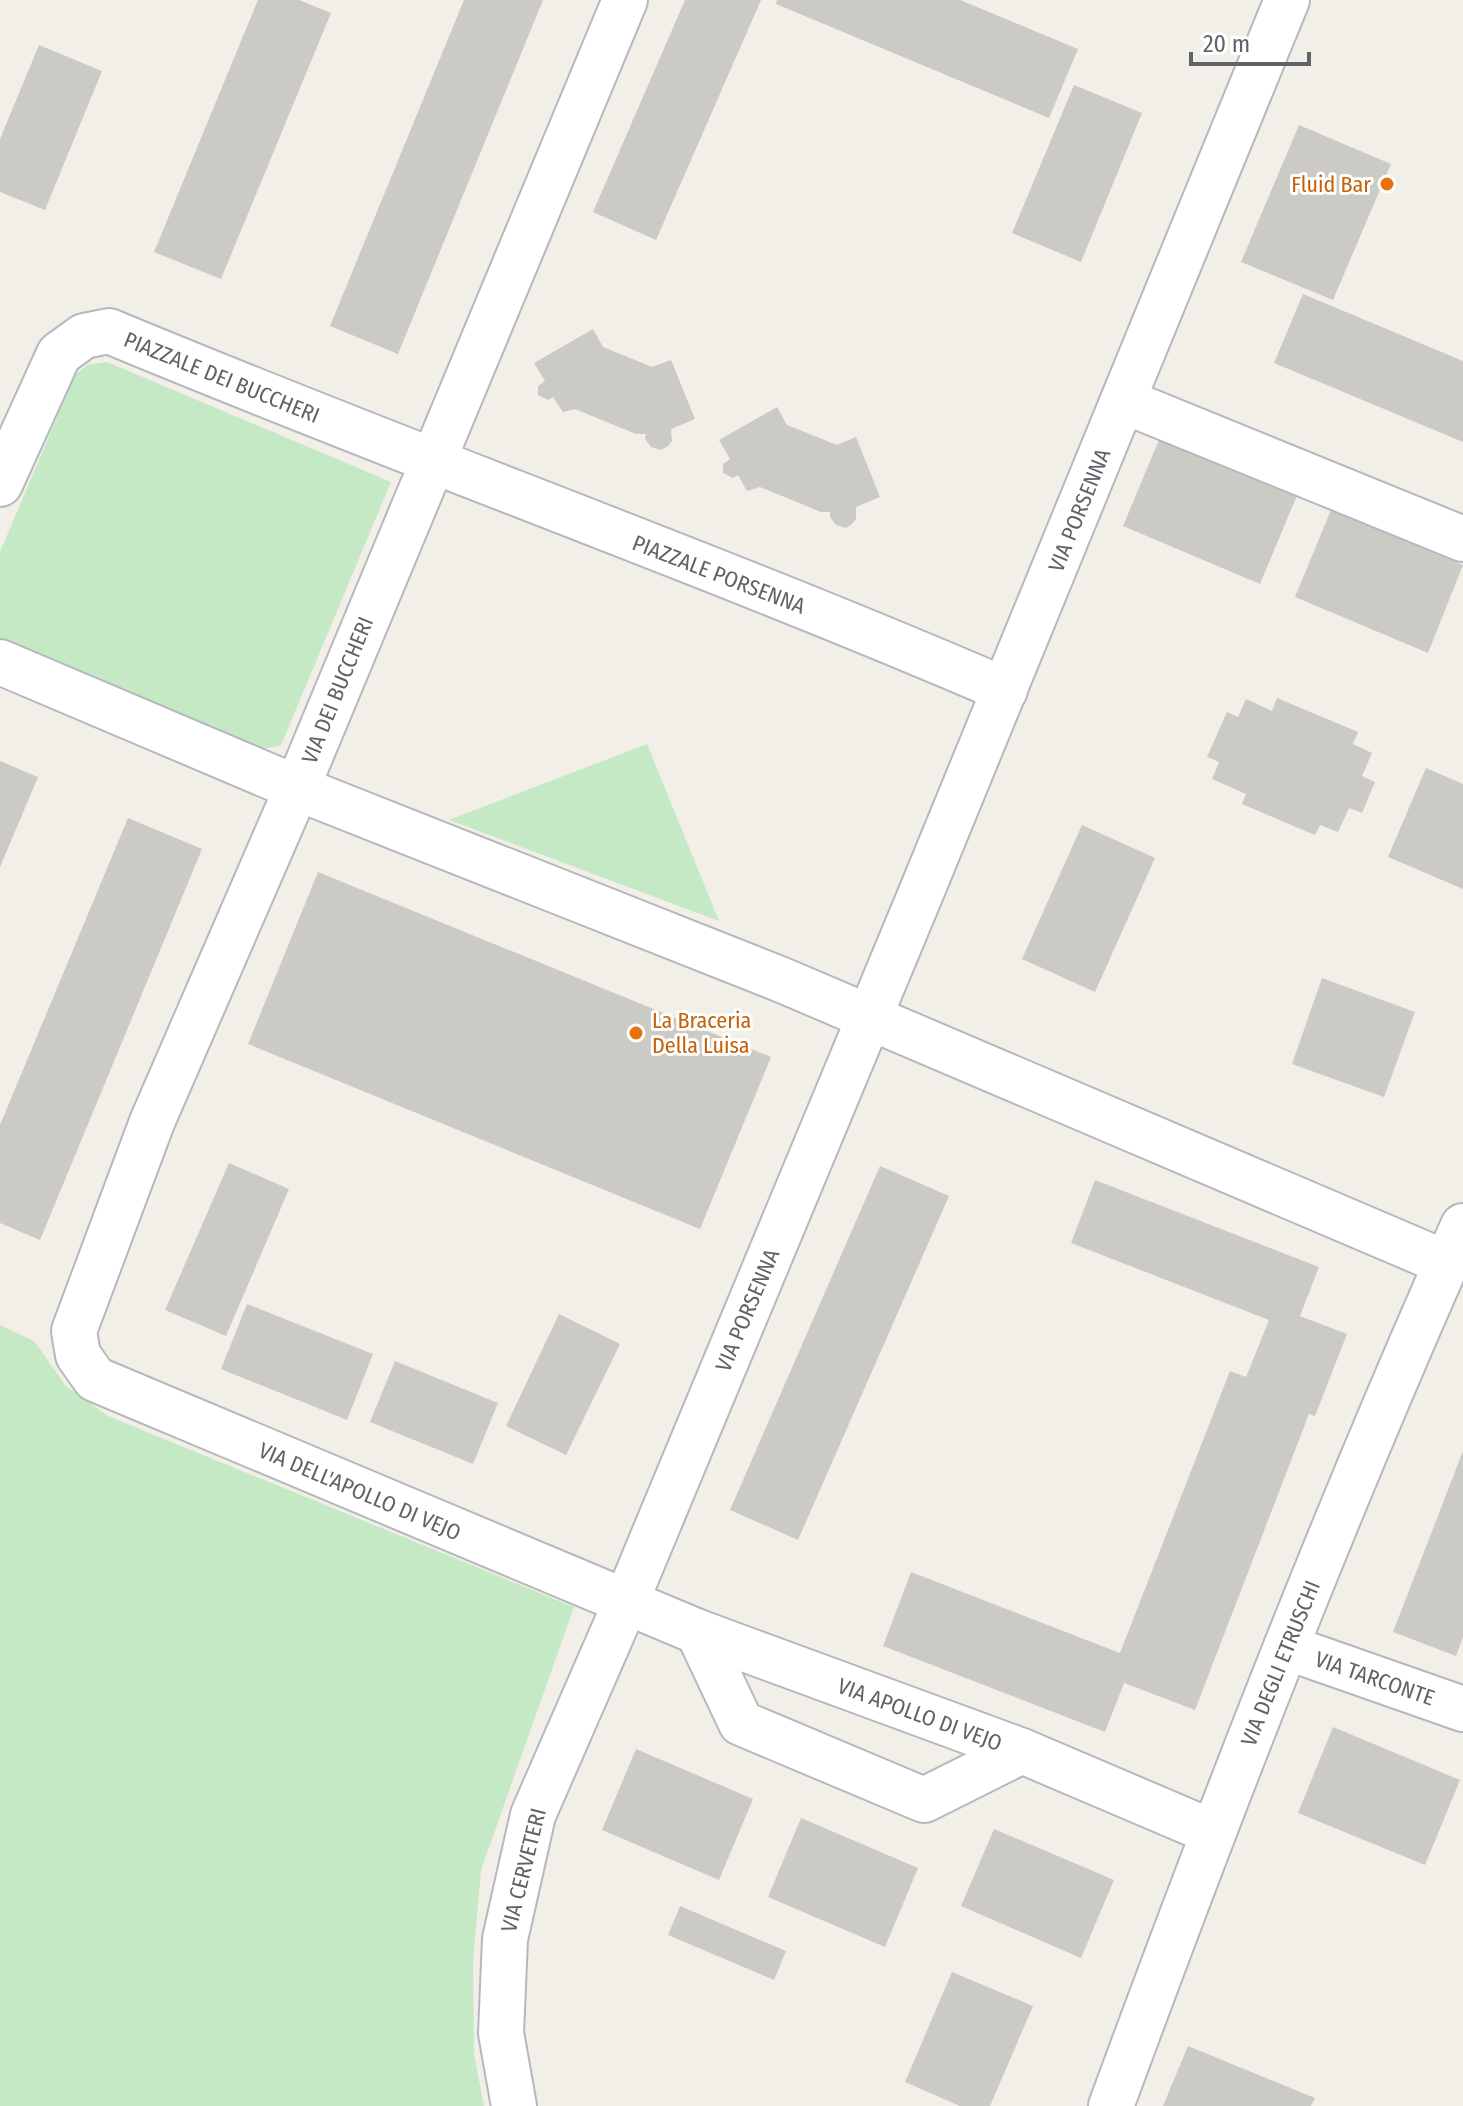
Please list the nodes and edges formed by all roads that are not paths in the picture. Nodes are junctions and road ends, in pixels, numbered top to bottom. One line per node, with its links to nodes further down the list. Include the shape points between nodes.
1 (625, 0): 4 (street, VIA DEI BUCCHERI)
2 (1287, 0): 3 (street, VIA PORSENNA)
3 (1124, 401): 6 (street); 8 (street, VIA PORSENNA)
4 (431, 460): 5 (street, PIAZZALE DEI BUCCHERI, via 109,331 84,336 59,354); 8 (street, PIAZZALE PORSENNA); 9 (street, VIA DEI BUCCHERI)
5 (0, 484)
6 (1463, 539)
7 (0, 662): 9 (street)
8 (1005, 690): 10 (street, VIA PORSENNA)
9 (297, 788): 10 (street); 12 (street, VIA DEI BUCCHERI, via 152,1122 74,1331 78,1355)
10 (869, 1018): 11 (street); 13 (street, VIA PORSENNA)
11 (1455, 1245): 15 (street, VIA DEGLI ETRUSCHI)
12 (95, 1379): 13 (street, VIA DELL'APOLLO DI VEJO)
13 (626, 1602): 14 (street, VIA APOLLO DI VEJO); 19 (street, VIA CERVETERI, via 533,1815 505,1939 501,2033)
14 (698, 1632): 17 (street, VIA APOLLO DI VEJO); 17 (street, via 741,1723 924,1800)
15 (1286, 1647): 16 (street, VIA TARCONTE); 18 (street, VIA DEGLI ETRUSCHI)
16 (1463, 1709)
17 (1022, 1751): 18 (street, VIA APOLLO DI VEJO)
18 (1212, 1832): 20 (street, VIA DEGLI ETRUSCHI)
19 (514, 2106)
20 (1111, 2106)

